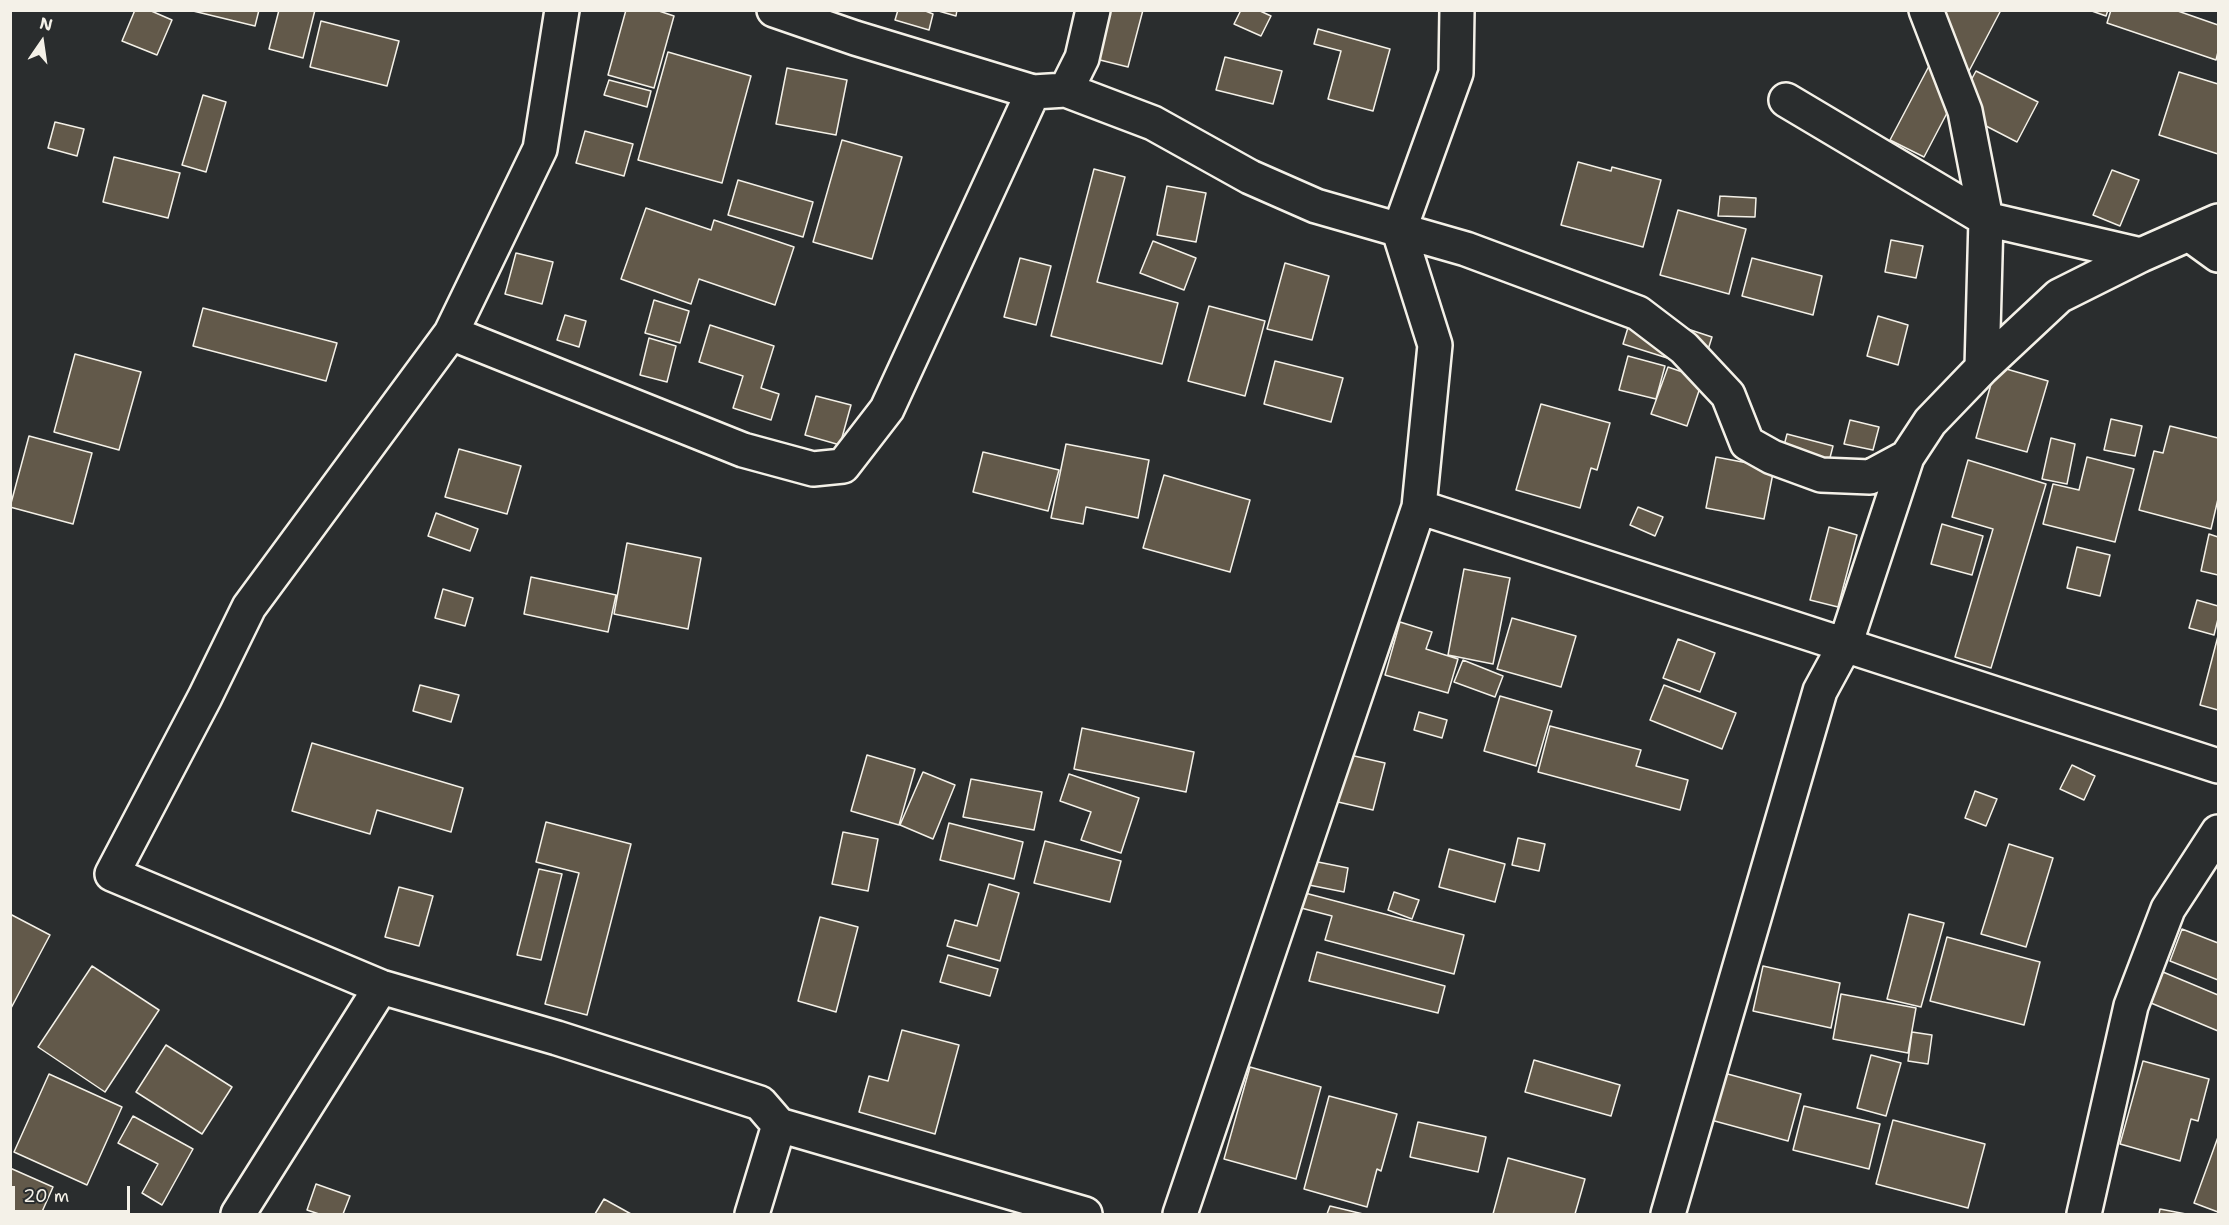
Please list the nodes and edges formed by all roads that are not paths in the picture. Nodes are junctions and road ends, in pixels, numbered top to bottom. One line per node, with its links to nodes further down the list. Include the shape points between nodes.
1 (562, 10): 15 (street, via 540,149)
2 (774, 10): 7 (street)
3 (1093, 10): 6 (street, via 1082,58)
4 (1457, 10): 11 (street, via 1456,73)
5 (1926, 10): 9 (street, via 1965,111)
6 (1066, 90): 7 (street); 11 (street, via 1153,123 1250,177 1316,206)
7 (1033, 92): 15 (street, via 887,409 843,466 813,470 743,450)
8 (1786, 100): 9 (street)
9 (1986, 219): 13 (street); 16 (street)
10 (2218, 221): 12 (street)
11 (1399, 231): 17 (street, via 1466,249 1638,313 1684,348 1728,394 1747,443 1773,457 1821,475 1870,477); 18 (street, via 1435,345)
12 (2189, 234): 13 (street); 14 (street)
13 (2141, 255): 16 (street, via 2059,296)
14 (2218, 255)
15 (451, 333): 22 (street, via 249,607 112,874)
16 (1982, 368): 17 (street, via 1930,422)
17 (1907, 457): 19 (street)
18 (1419, 507): 19 (street); 27 (street)
19 (1845, 645): 20 (street); 28 (street, via 1820,691)
20 (2218, 766)
21 (2218, 832): 29 (street, via 2168,909 2131,1005)
22 (381, 987): 23 (street, via 760,1103); 24 (street)
23 (779, 1125): 25 (street); 26 (street)
24 (238, 1215)
25 (752, 1215)
26 (1085, 1215)
27 (1180, 1215)
28 (1668, 1215)
29 (2084, 1215)

